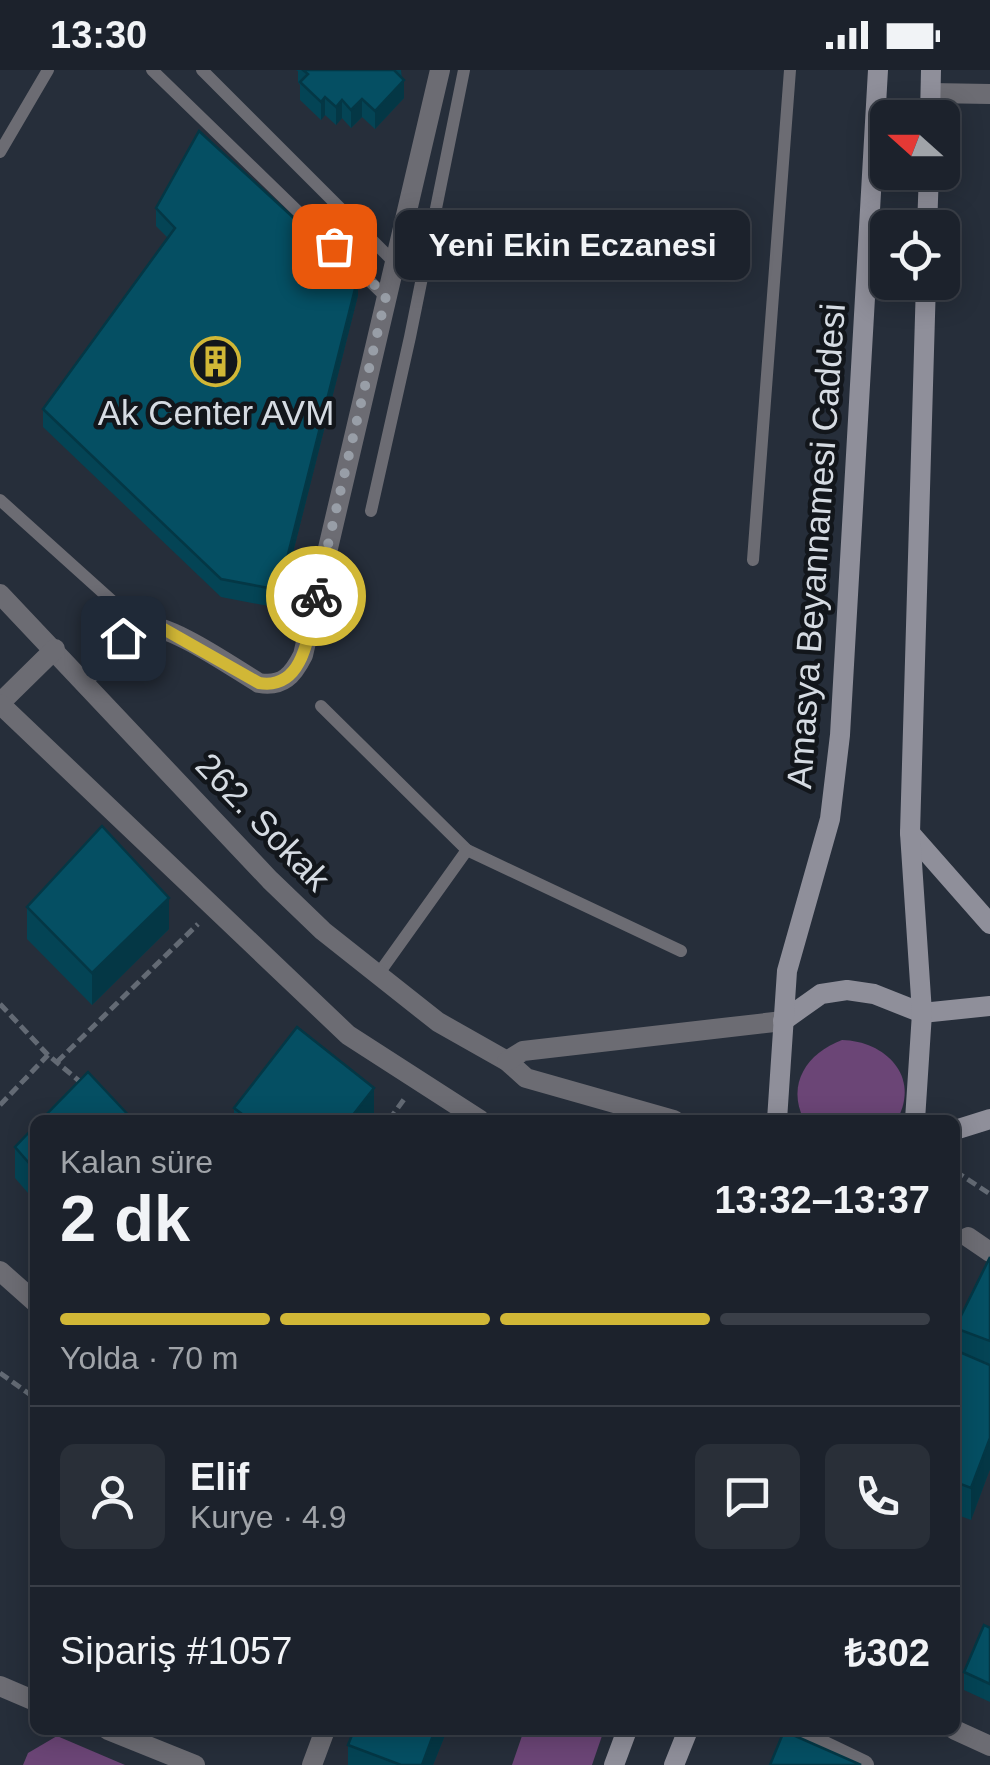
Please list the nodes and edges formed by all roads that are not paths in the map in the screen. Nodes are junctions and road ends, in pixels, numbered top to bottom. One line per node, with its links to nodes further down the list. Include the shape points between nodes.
1 (48, 70): 12 (lane)
2 (152, 70): 14 (lane)
3 (202, 70): 13 (lane)
4 (440, 70): 13 (street)
5 (464, 70): 17 (lane)
6 (790, 70): 18 (lane)
7 (878, 70): 32 (main road, Amasya Beyannamesi Caddesi, via 840,735 830,819 787,971)
8 (931, 70): 9 (main road)
9 (931, 93): 10 (street); 11 (main road)
10 (990, 94)
11 (931, 100)
12 (0, 152)
13 (394, 262): 14 (street)
14 (386, 296): 20 (street, via 295,670 286,681 259,683 162,628)
15 (925, 300): 25 (main road)
16 (0, 500): 20 (lane)
17 (371, 511)
18 (753, 560)
19 (0, 594): 21 (street, 262. Sokak)
20 (140, 626): 22 (street)
21 (55, 649): 22 (street, 262. Sokak); 23 (street)
22 (84, 680): 29 (street, 262. Sokak, via 270,880)
23 (0, 704): 34 (street, via 348,1035)
24 (321, 706): 26 (lane)
25 (910, 833): 27 (main road); 31 (main road)
26 (468, 850): 28 (lane); 29 (lane)
27 (990, 924)
28 (681, 951)
29 (377, 976): 33 (street, 262. Sokak, via 438,1022)
30 (990, 1006): 31 (main road)
31 (922, 1013): 32 (main road, via 848,990 821,994); 37 (main road)
32 (782, 1021): 33 (street, via 524,1051); 36 (main road, Amasya Beyannamesi Caddesi)
33 (507, 1061): 35 (street, 262. Sokak, via 526,1078)
34 (472, 1115)
35 (656, 1115)
36 (776, 1115)
37 (915, 1115)
38 (990, 1119): 39 (main road)
39 (960, 1128)
40 (968, 1237): 41 (street)
41 (990, 1252)
42 (0, 1271): 43 (street)
43 (30, 1298)
44 (0, 1686): 45 (street)
45 (30, 1698)
46 (960, 1732): 52 (street)
47 (120, 1735): 53 (street)
48 (323, 1735): 54 (street)
49 (625, 1735): 55 (main road)
50 (686, 1735): 56 (main road)
51 (801, 1735): 57 (street)
52 (990, 1746)
53 (194, 1765)
54 (312, 1765)
55 (614, 1765)
56 (674, 1765)
57 (864, 1765)

